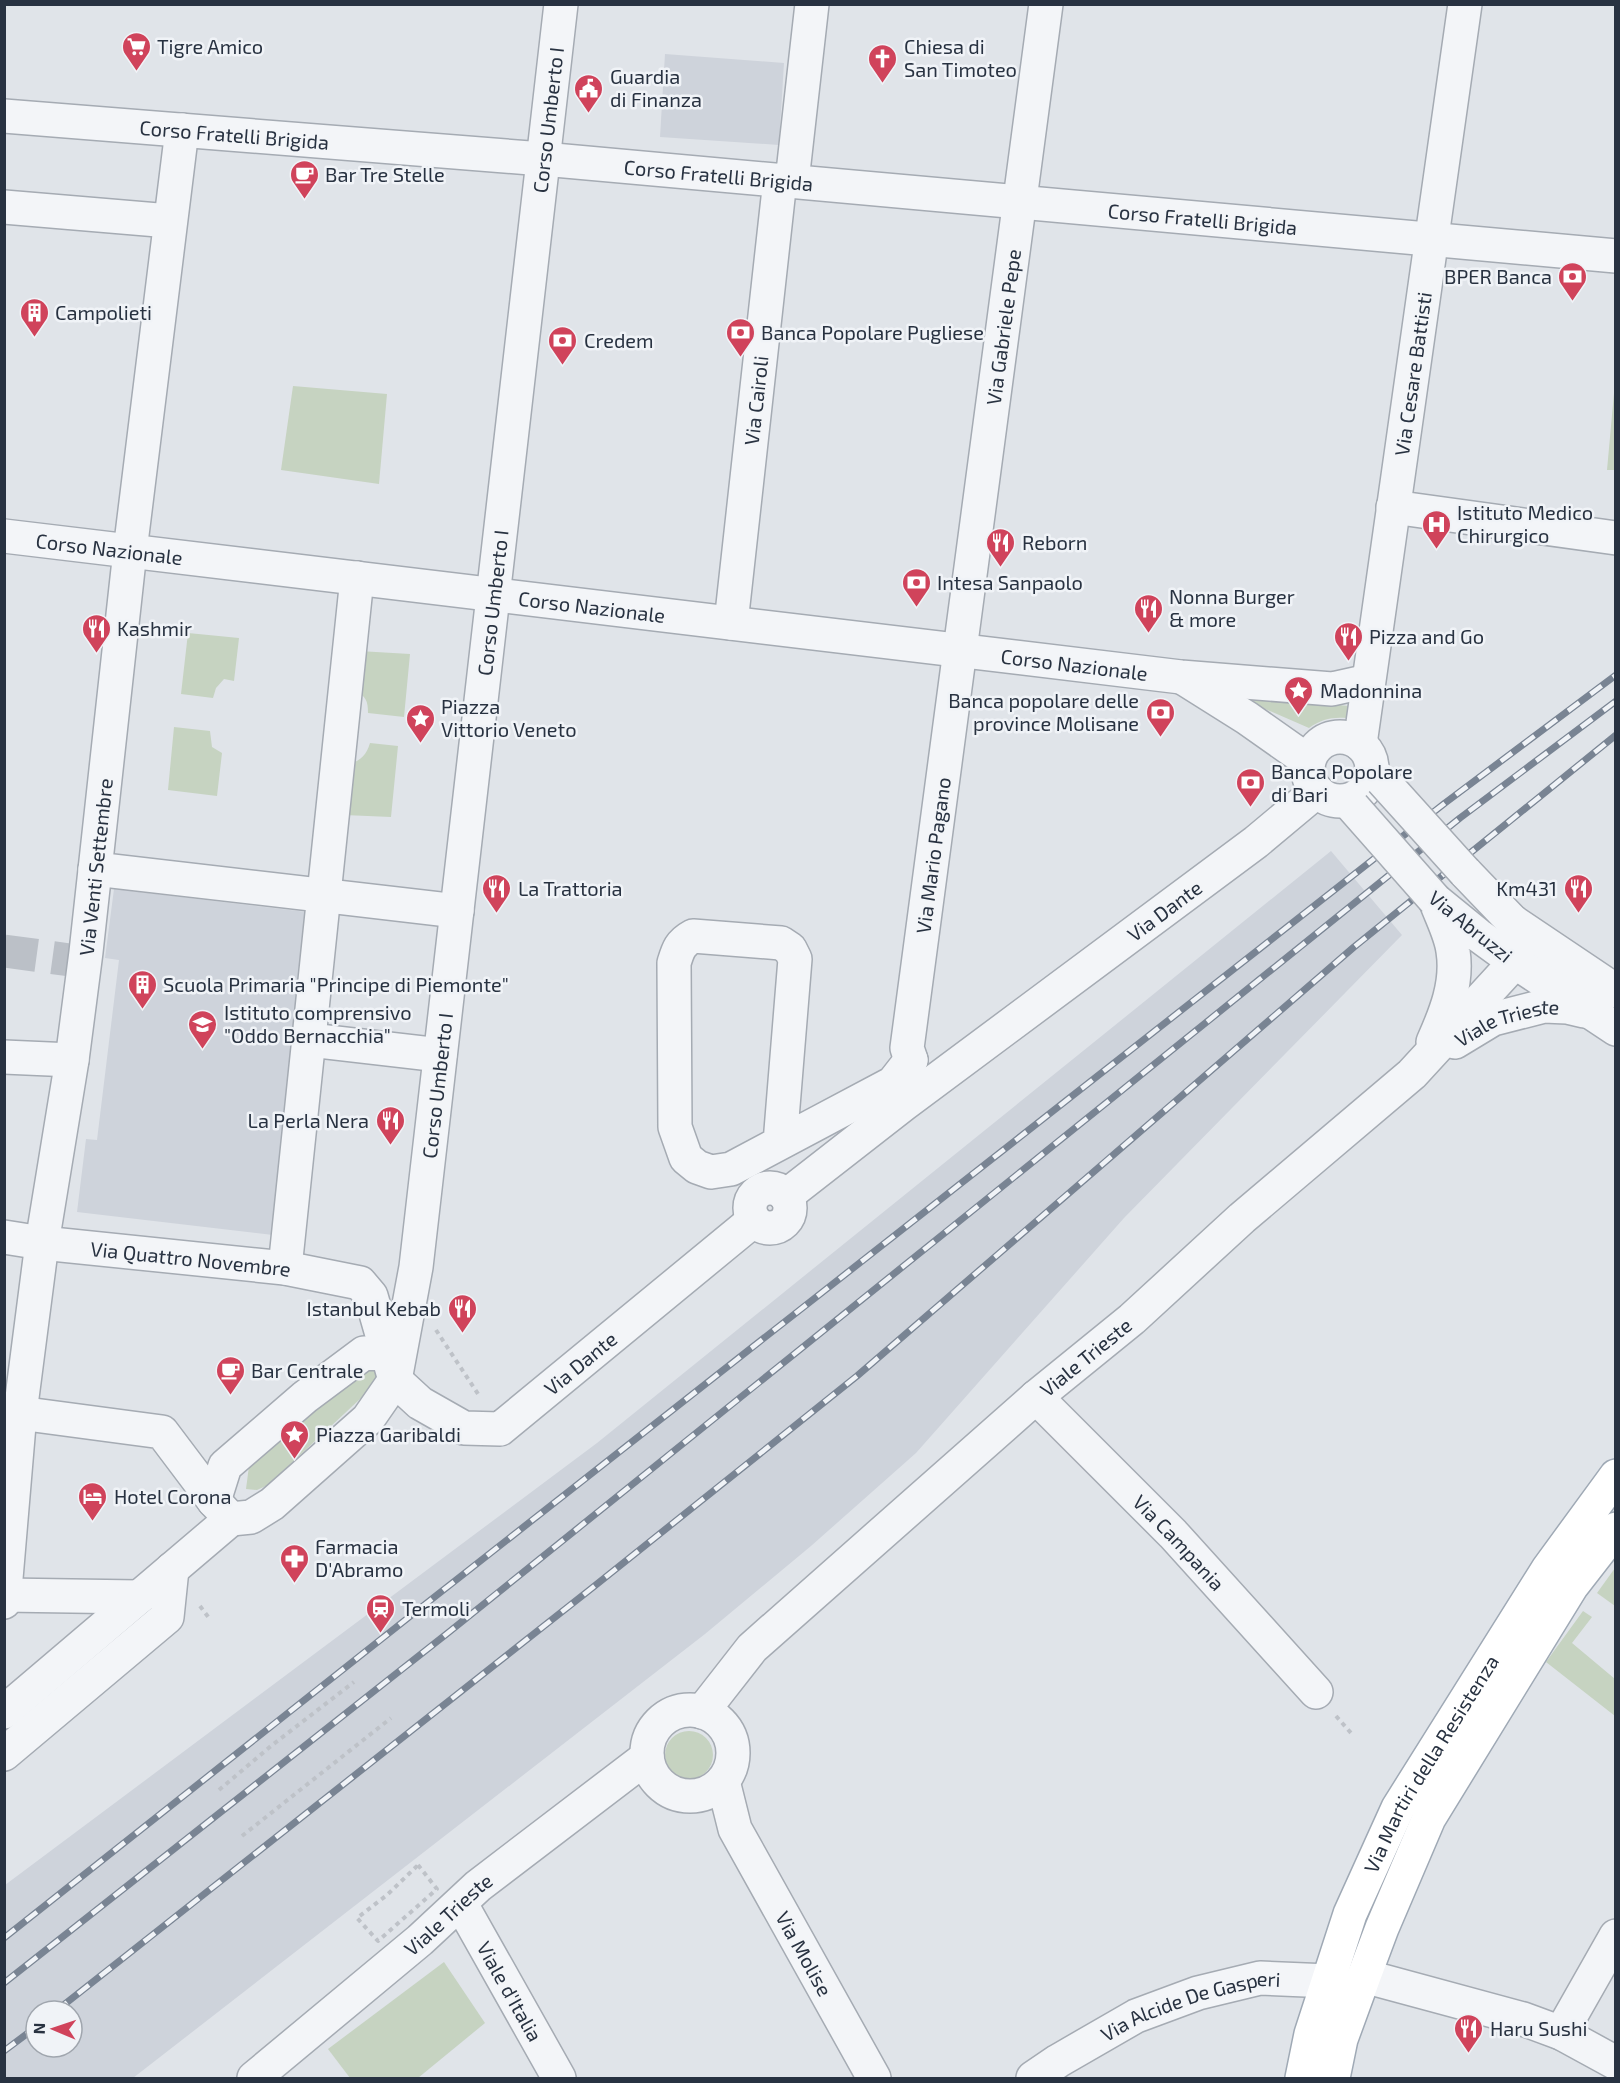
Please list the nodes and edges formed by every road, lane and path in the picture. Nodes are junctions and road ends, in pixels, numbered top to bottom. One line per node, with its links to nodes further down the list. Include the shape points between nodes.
1 (561, 4): 7 (street, Corso Umberto I)
2 (812, 4): 8 (street, Via Cairoli)
3 (1046, 4): 9 (street, Via Gabriele Pepe)
4 (1465, 4): 12 (street, Via Cesare Battisti)
5 (4, 116): 6 (street, Corso Fratelli Brigida)
6 (182, 130): 7 (street, Corso Fratelli Brigida); 11 (street, Via Venti Settembre)
7 (543, 159): 8 (street, Corso Fratelli Brigida); 19 (street, Corso Umberto I)
8 (786, 180): 9 (street, Corso Fratelli Brigida); 20 (street, Via Cairoli)
9 (1020, 202): 12 (street, Corso Fratelli Brigida); 21 (street, Via Gabriele Pepe)
10 (4, 207): 11 (street)
11 (170, 221): 17 (street, Via Venti Settembre)
12 (1432, 239): 13 (street, Corso Fratelli Brigida); 14 (street, Via Cesare Battisti)
13 (1616, 256)
14 (1393, 507): 16 (street); 23 (street, Via Cesare Battisti)
15 (4, 536): 17 (street, Corso Nazionale)
16 (1616, 537)
17 (130, 551): 18 (street, Corso Nazionale); 26 (street, Via Venti Settembre)
18 (357, 578): 19 (street, Corso Nazionale); 28 (street)
19 (493, 594): 20 (street, Corso Nazionale); 29 (street, Corso Umberto I)
20 (731, 623): 21 (street, Corso Nazionale)
21 (960, 650): 22 (street, Corso Nazionale); 38 (street, Via Mario Pagano, via 907,1048)
22 (1181, 677): 23 (street, Corso Nazionale, via 1332,689); 25 (street, Corso Nazionale, via 1247,718)
23 (1368, 681): 24 (street, Via Cesare Battisti)
24 (1371, 764): 25 (street, via 1362,792); 25 (street, via 1352,739 1333,737 1317,746); 30 (street, Via Abruzzi, bridge)
25 (1331, 790): 27 (street, Via Abruzzi, bridge); 33 (street, Via Dante)
26 (95, 869): 28 (street); 37 (street, Via Venti Settembre, via 77,961)
27 (1435, 900): 31 (street, Via Abruzzi); 39 (street, Viale Trieste, via 1453,950 1455,980)
28 (324, 901): 29 (street); 34 (street)
29 (457, 911): 35 (street, Corso Umberto I)
30 (1512, 921): 31 (street, via 1517,943); 32 (street, Via Abruzzi)
31 (1515, 962): 32 (street, Via Abruzzi); 39 (street, Viale Trieste)
32 (1608, 1011): 39 (street, Viale Trieste, via 1544,1006 1493,1019)
33 (1009, 1027): 38 (street, Via Dante, via 922,1060); 42 (street, Via Dante)
34 (310, 1040): 35 (street); 45 (street)
35 (440, 1055): 47 (street, Corso Umberto I, via 416,1267)
36 (4, 1057): 37 (street)
37 (72, 1060): 44 (street, Via Venti Settembre)
38 (911, 1060): 40 (street, via 893,1083)
39 (1426, 1060): 48 (street, Viale Trieste, via 1242,1218 1132,1319)
40 (780, 1143): 41 (street); 41 (street, via 795,959 781,943 693,936 678,949 674,963 675,1127 686,1158 697,1167 711,1172)
41 (740, 1164): 42 (street)
42 (765, 1204): 50 (street, Via Dante, via 500,1429)
43 (4, 1237): 44 (street, Via Quattro Novembre)
44 (42, 1243): 45 (street, Via Quattro Novembre); 49 (street, Via Venti Settembre)
45 (285, 1268): 47 (street, Via Quattro Novembre, via 360,1283 371,1296)
46 (433, 1321): 50 (path, via 485,1404)
47 (391, 1367): 50 (street, Via Dante, via 420,1403); 52 (street, via 368,1419 272,1504 251,1517); 52 (street, via 364,1353 305,1397 225,1466)
48 (1036, 1397): 58 (street, Via Campania, via 1173,1534); 61 (street, Viale Trieste, via 746,1654)
49 (12, 1412): 52 (street, via 162,1431); 55 (street, Via Venti Settembre)
50 (464, 1428)
51 (1616, 1476): 73 (main road, Via Martiri della Resistenza, via 1548,1569 1398,1808 1350,1914)
52 (223, 1510): 54 (street)
53 (1616, 1530): 72 (main road, Via Martiri della Resistenza, via 1571,1587 1430,1818)
54 (172, 1569): 56 (street); 62 (street, via 167,1617)
55 (5, 1597): 56 (street)
56 (139, 1597): 59 (street)
57 (354, 1682): 65 (path)
58 (1316, 1692)
59 (4, 1712)
60 (391, 1718): 68 (path)
61 (714, 1721): 63 (street, via 677,1712 662,1719 652,1732); 64 (street, Viale Trieste, via 730,1738 733,1756)
62 (4, 1754)
63 (647, 1757): 66 (street, via 651,1773 662,1786 676,1795); 70 (street, Viale Trieste, via 478,1886)
64 (723, 1781): 66 (street, via 710,1792); 67 (street, Via Molise)
65 (219, 1790)
66 (693, 1797): 67 (street, Via Molise)
67 (735, 1829): 79 (street, Via Molise)
68 (242, 1836)
69 (387, 1895): 69 (path, via 418,1864 437,1889 378,1941 357,1918)
70 (460, 1904): 77 (street, Viale Trieste); 78 (street, Viale d'Italia)
71 (1616, 1936): 74 (street)
72 (1364, 1976): 74 (street); 81 (main road, Via Martiri della Resistenza, via 1341,2039)
73 (1329, 1981): 76 (street, Via Alcide De Gasperi, via 1260,1978 1197,1993 1136,2016); 80 (main road, Via Martiri della Resistenza, via 1311,2034)
74 (1561, 2033): 75 (street)
75 (1616, 2063)
76 (1046, 2070)
77 (254, 2079)
78 (560, 2079)
79 (874, 2079)
80 (1302, 2079)
81 (1333, 2079)

